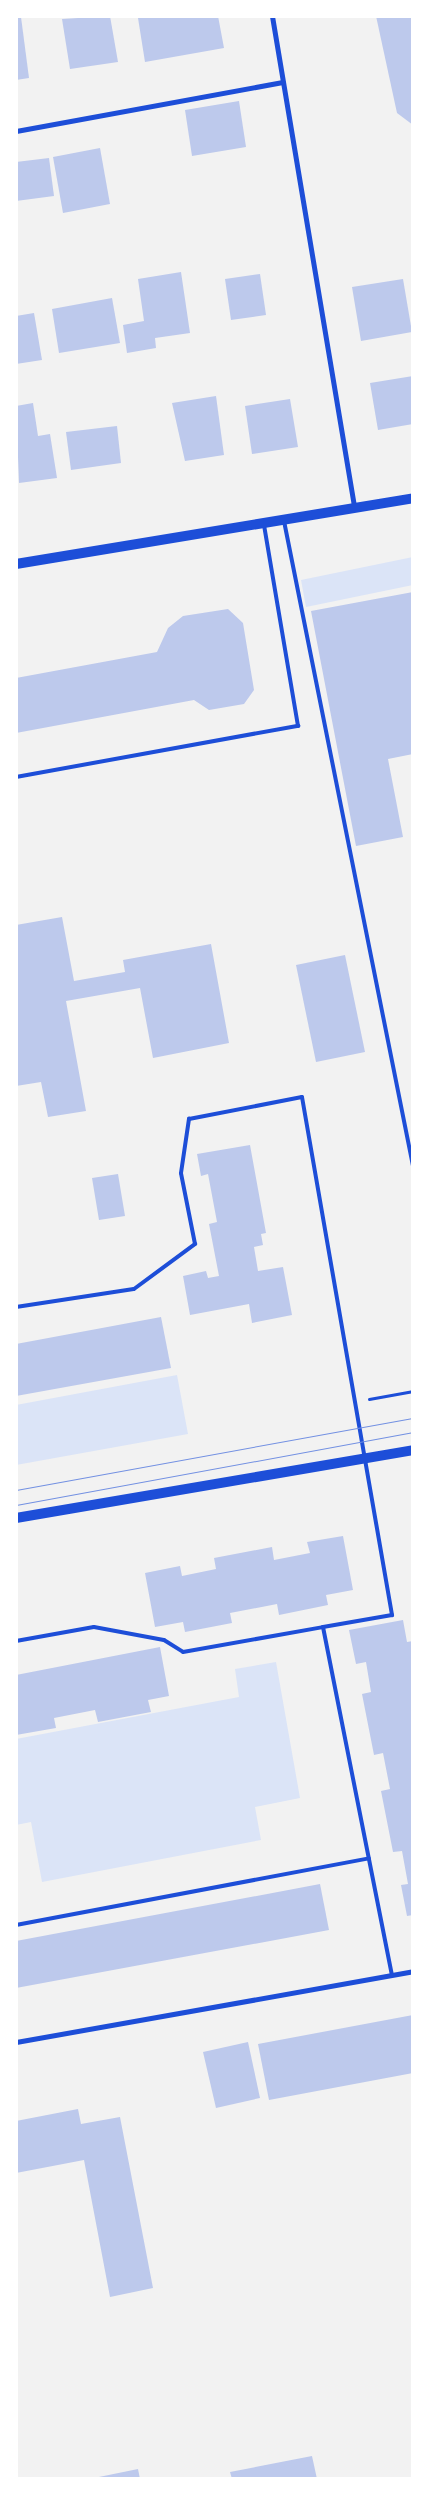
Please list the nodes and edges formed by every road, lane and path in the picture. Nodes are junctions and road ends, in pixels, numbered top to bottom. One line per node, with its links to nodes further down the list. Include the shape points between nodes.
1 (272, 16): 2 (street)
2 (283, 82): 3 (street); 5 (street)
3 (16, 131)
4 (413, 498): 5 (main road)
5 (354, 507): 6 (main road)
6 (283, 516): 7 (main road); 10 (lane)
7 (263, 520): 8 (main road); 9 (lane, via 298,726)
8 (16, 564)
9 (16, 777)
10 (413, 1166)
11 (16, 1307): 13 (lane, via 134,1289 149,1278 195,1244 181,1173 189,1119 302,1097)
12 (413, 1391): 13 (path)
13 (356, 1401): 15 (lane)
14 (413, 1450): 15 (main road)
15 (366, 1460): 16 (main road); 17 (lane, via 392,1615)
16 (16, 1518)
17 (323, 1627): 18 (lane, via 183,1652 156,1638 94,1627); 19 (lane)
18 (16, 1642)
19 (369, 1858): 20 (lane); 22 (lane)
20 (16, 1925)
21 (413, 1971): 22 (street)
22 (392, 1974): 23 (street)
23 (16, 2042)

